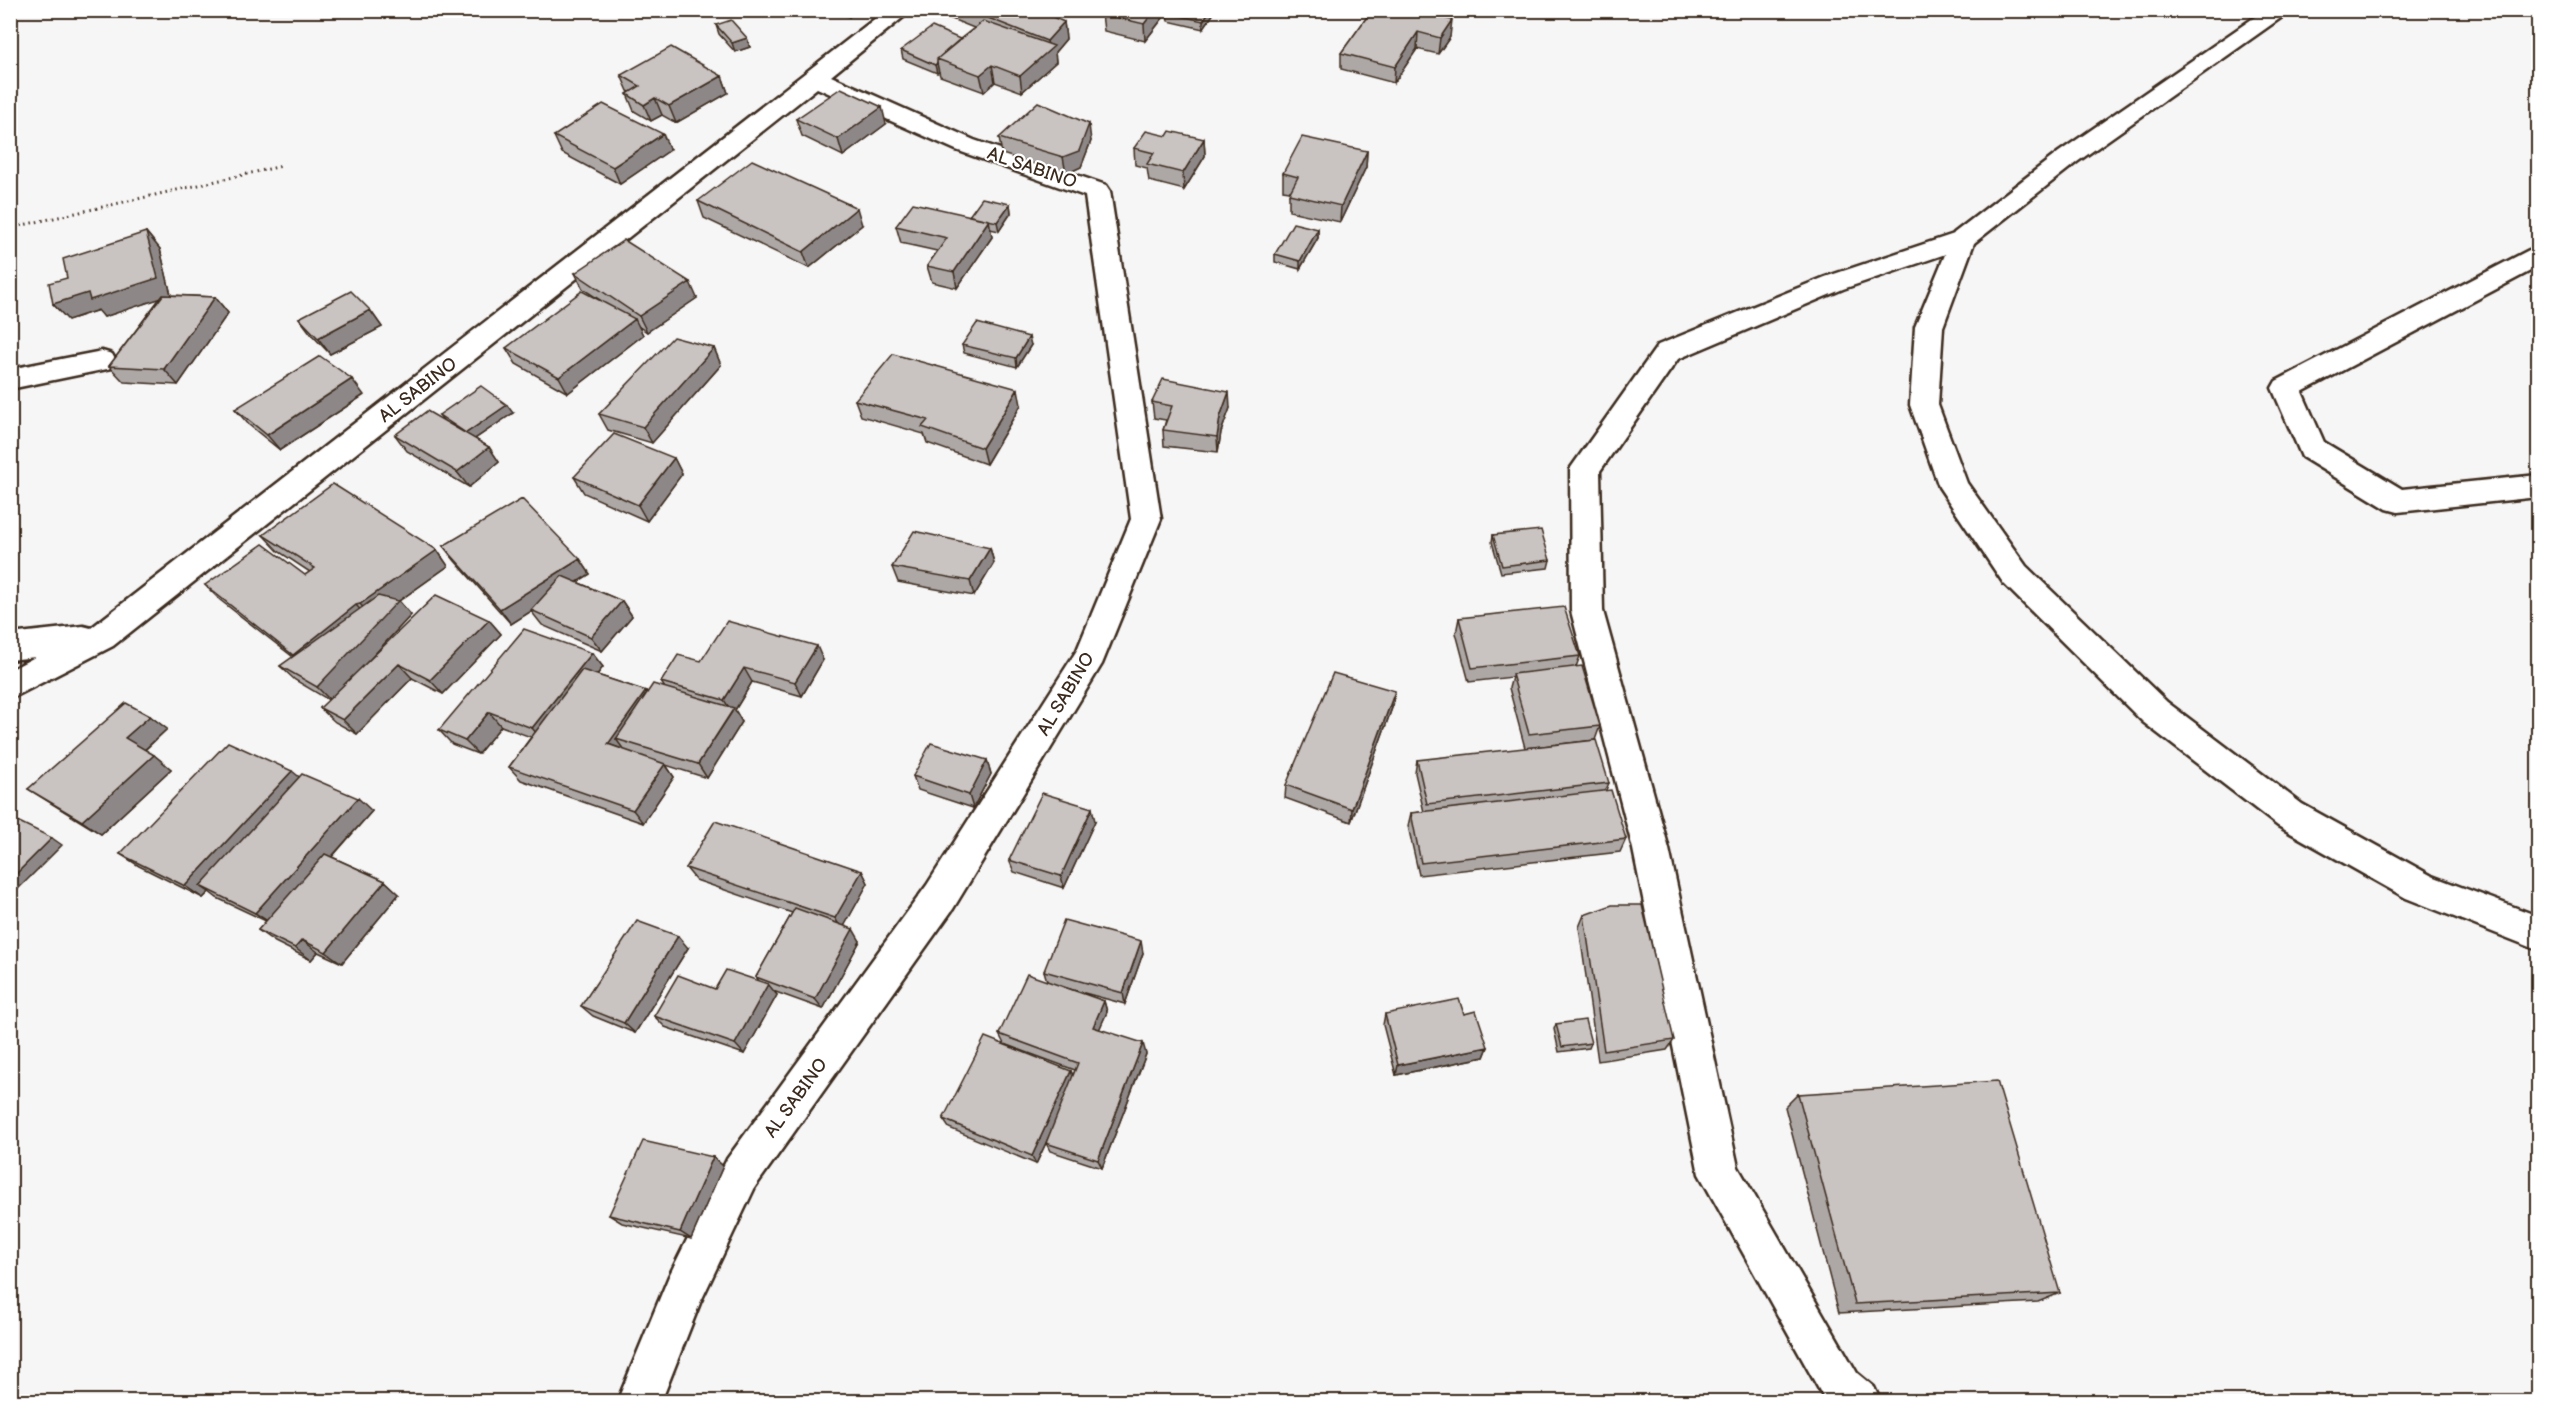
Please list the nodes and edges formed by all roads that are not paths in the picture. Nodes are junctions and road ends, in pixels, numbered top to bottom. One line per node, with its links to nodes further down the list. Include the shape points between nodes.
1 (901, 10): 3 (street, AL SABINO)
2 (2281, 10): 4 (street, via 2068,157)
3 (815, 78): 9 (street, AL SABINO); 13 (street, AL SABINO, via 965,146 1097,190 1146,519 1091,655 940,897 741,1173 684,1292)
4 (1963, 239): 12 (street, via 1929,327 1924,405 1954,487 2016,575 2155,712 2290,815 2419,887); 14 (street, via 1834,284 1668,352 1585,469 1587,611 1651,849 1719,1174 1842,1388)
5 (2538, 256): 8 (street, via 2286,388 2312,449 2398,501)
6 (102, 361): 7 (street)
7 (10, 379)
8 (2538, 486)
9 (102, 637): 10 (street); 11 (street, AL SABINO)
10 (10, 647)
11 (10, 686)
12 (2538, 933)
13 (639, 1401)
14 (1859, 1401)

